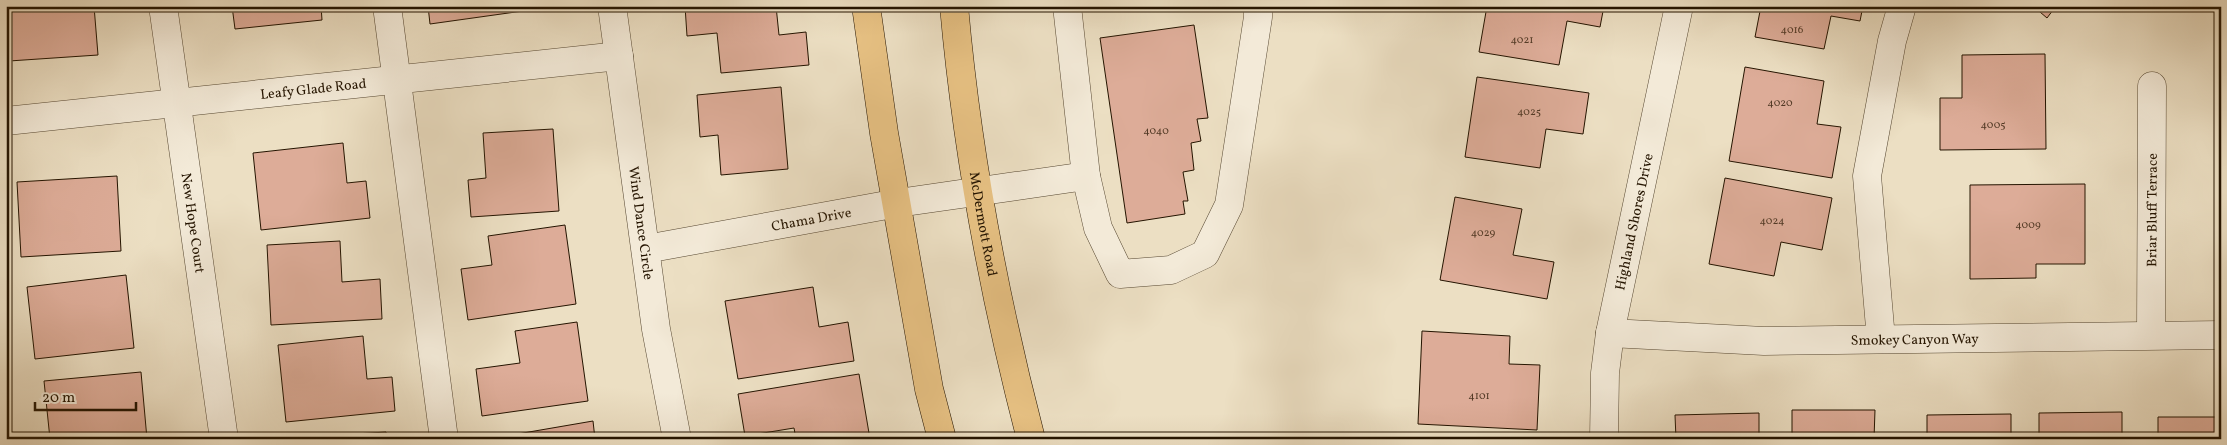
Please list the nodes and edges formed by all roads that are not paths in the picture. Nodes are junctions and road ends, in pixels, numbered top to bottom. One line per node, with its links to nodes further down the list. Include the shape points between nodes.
1 (163, 6): 13 (street, New Hope Court)
2 (387, 6): 11 (street)
3 (612, 6): 10 (street, Wind Dance Circle)
4 (866, 6): 17 (main road, via 884,133)
5 (954, 6): 16 (main road, McDermott Road)
6 (1067, 6): 15 (street)
7 (1258, 6): 15 (street, via 1229,205 1205,254 1171,270 1120,274 1098,228)
8 (1679, 6): 19 (street, Highland Shores Drive)
9 (1902, 6): 22 (street, via 1892,41 1867,176)
10 (619, 56): 11 (street, Leafy Glade Road); 18 (street, Wind Dance Circle)
11 (396, 80): 13 (street, Leafy Glade Road); 24 (street)
12 (2152, 86): 20 (street, Briar Bluff Terrace)
13 (176, 102): 14 (street, Leafy Glade Road); 23 (street, New Hope Court)
14 (6, 121)
15 (1086, 176): 16 (street, Chama Drive)
16 (976, 191): 17 (street, Chama Drive); 27 (main road, McDermott Road, via 1010,358)
17 (898, 203): 18 (street, Chama Drive); 26 (main road, via 929,389)
18 (646, 249): 25 (street, Wind Dance Circle, via 656,329)
19 (1610, 333): 22 (street, Smokey Canyon Way, via 1764,341); 28 (street, Highland Shores Drive, via 1605,373)
20 (2151, 335): 21 (street, Smokey Canyon Way); 22 (street, Smokey Canyon Way)
21 (2221, 335)
22 (1880, 339)
23 (224, 439)
24 (444, 439)
25 (677, 439)
26 (942, 439)
27 (1031, 439)
28 (1604, 439)

